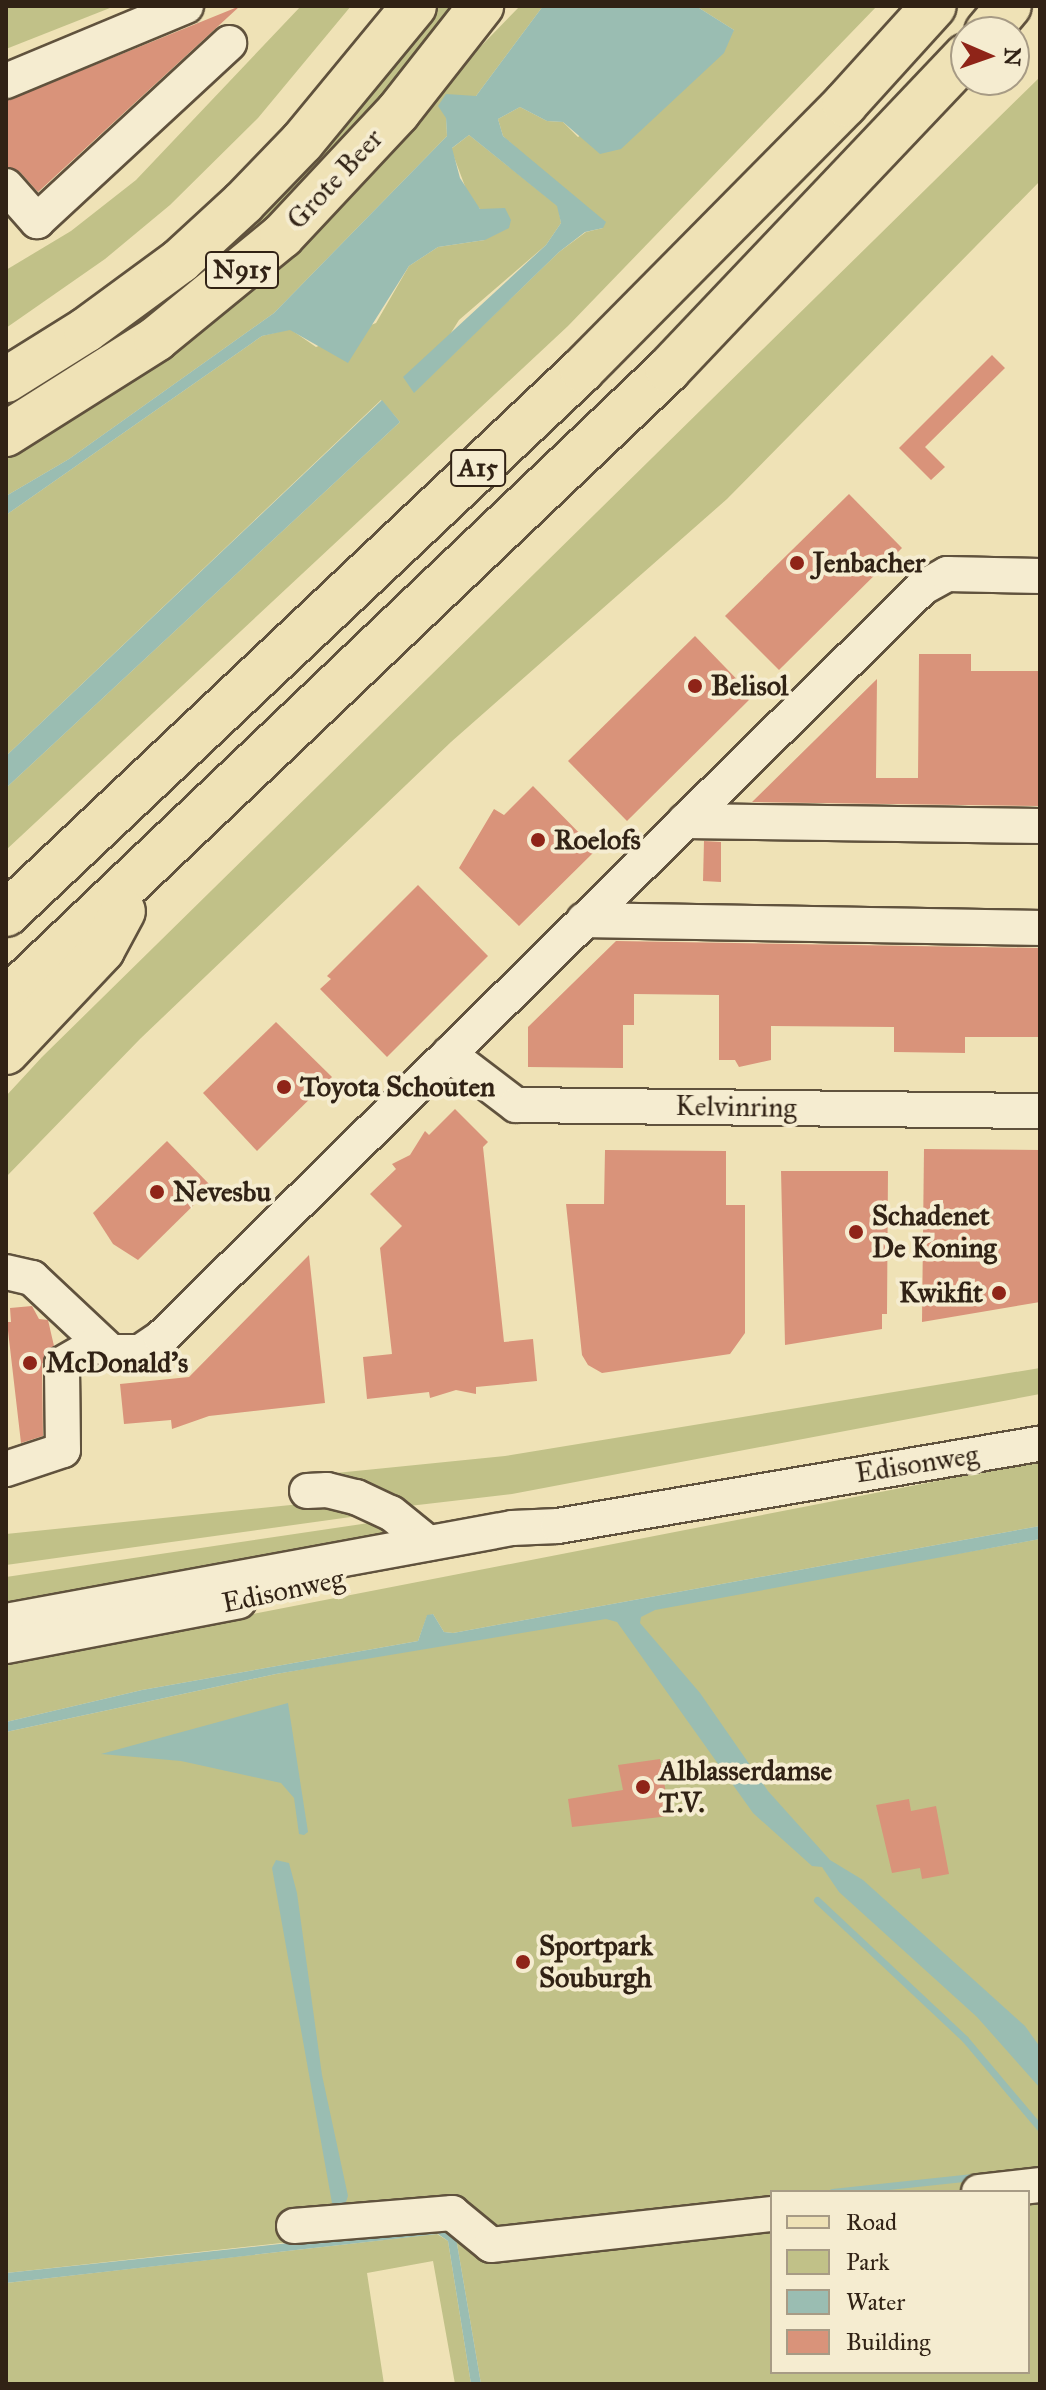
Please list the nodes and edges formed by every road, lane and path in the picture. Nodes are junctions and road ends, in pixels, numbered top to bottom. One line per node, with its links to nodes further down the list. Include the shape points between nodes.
1 (186, 6): 7 (street)
2 (414, 6): 9 (main road, Grote Beer / N915, via 302,142 222,222 86,330)
3 (481, 6): 10 (main road, Grote Beer / N915, via 398,112 282,236 156,339)
4 (934, 6): 15 (main road, A15, via 582,370)
5 (229, 43): 8 (street, via 37,221)
6 (950, 73): 14 (main road, A15, via 668,370)
7 (6, 81)
8 (6, 186)
9 (6, 380)
10 (6, 434)
11 (1040, 576): 12 (street, via 947,574 922,588)
12 (685, 821): 13 (street); 16 (street)
13 (1040, 826)
14 (147, 866): 18 (main road, A15); 19 (main road, A15, via 102,950)
15 (6, 914)
16 (584, 920): 17 (street); 20 (street)
17 (1040, 928)
18 (6, 1000)
19 (6, 1052)
20 (449, 1054): 21 (street, Kelvinring, via 516,1105); 23 (street, via 161,1338 140,1352 111,1352)
21 (1040, 1111)
22 (6, 1272): 23 (street, via 32,1278)
23 (96, 1344): 25 (street, via 62,1364 63,1450)
24 (1040, 1444): 27 (street, Edisonweg)
25 (6, 1469)
26 (307, 1491): 28 (street, via 356,1497 391,1513)
27 (558, 1526): 28 (street, Edisonweg); 30 (street, Edisonweg, via 501,1544)
28 (428, 1543): 29 (street, Edisonweg)
29 (6, 1621)
30 (6, 1646)
31 (1040, 2185): 32 (street)
32 (996, 2190)
33 (770, 2214): 34 (street, via 491,2245 452,2213)
34 (294, 2226)

